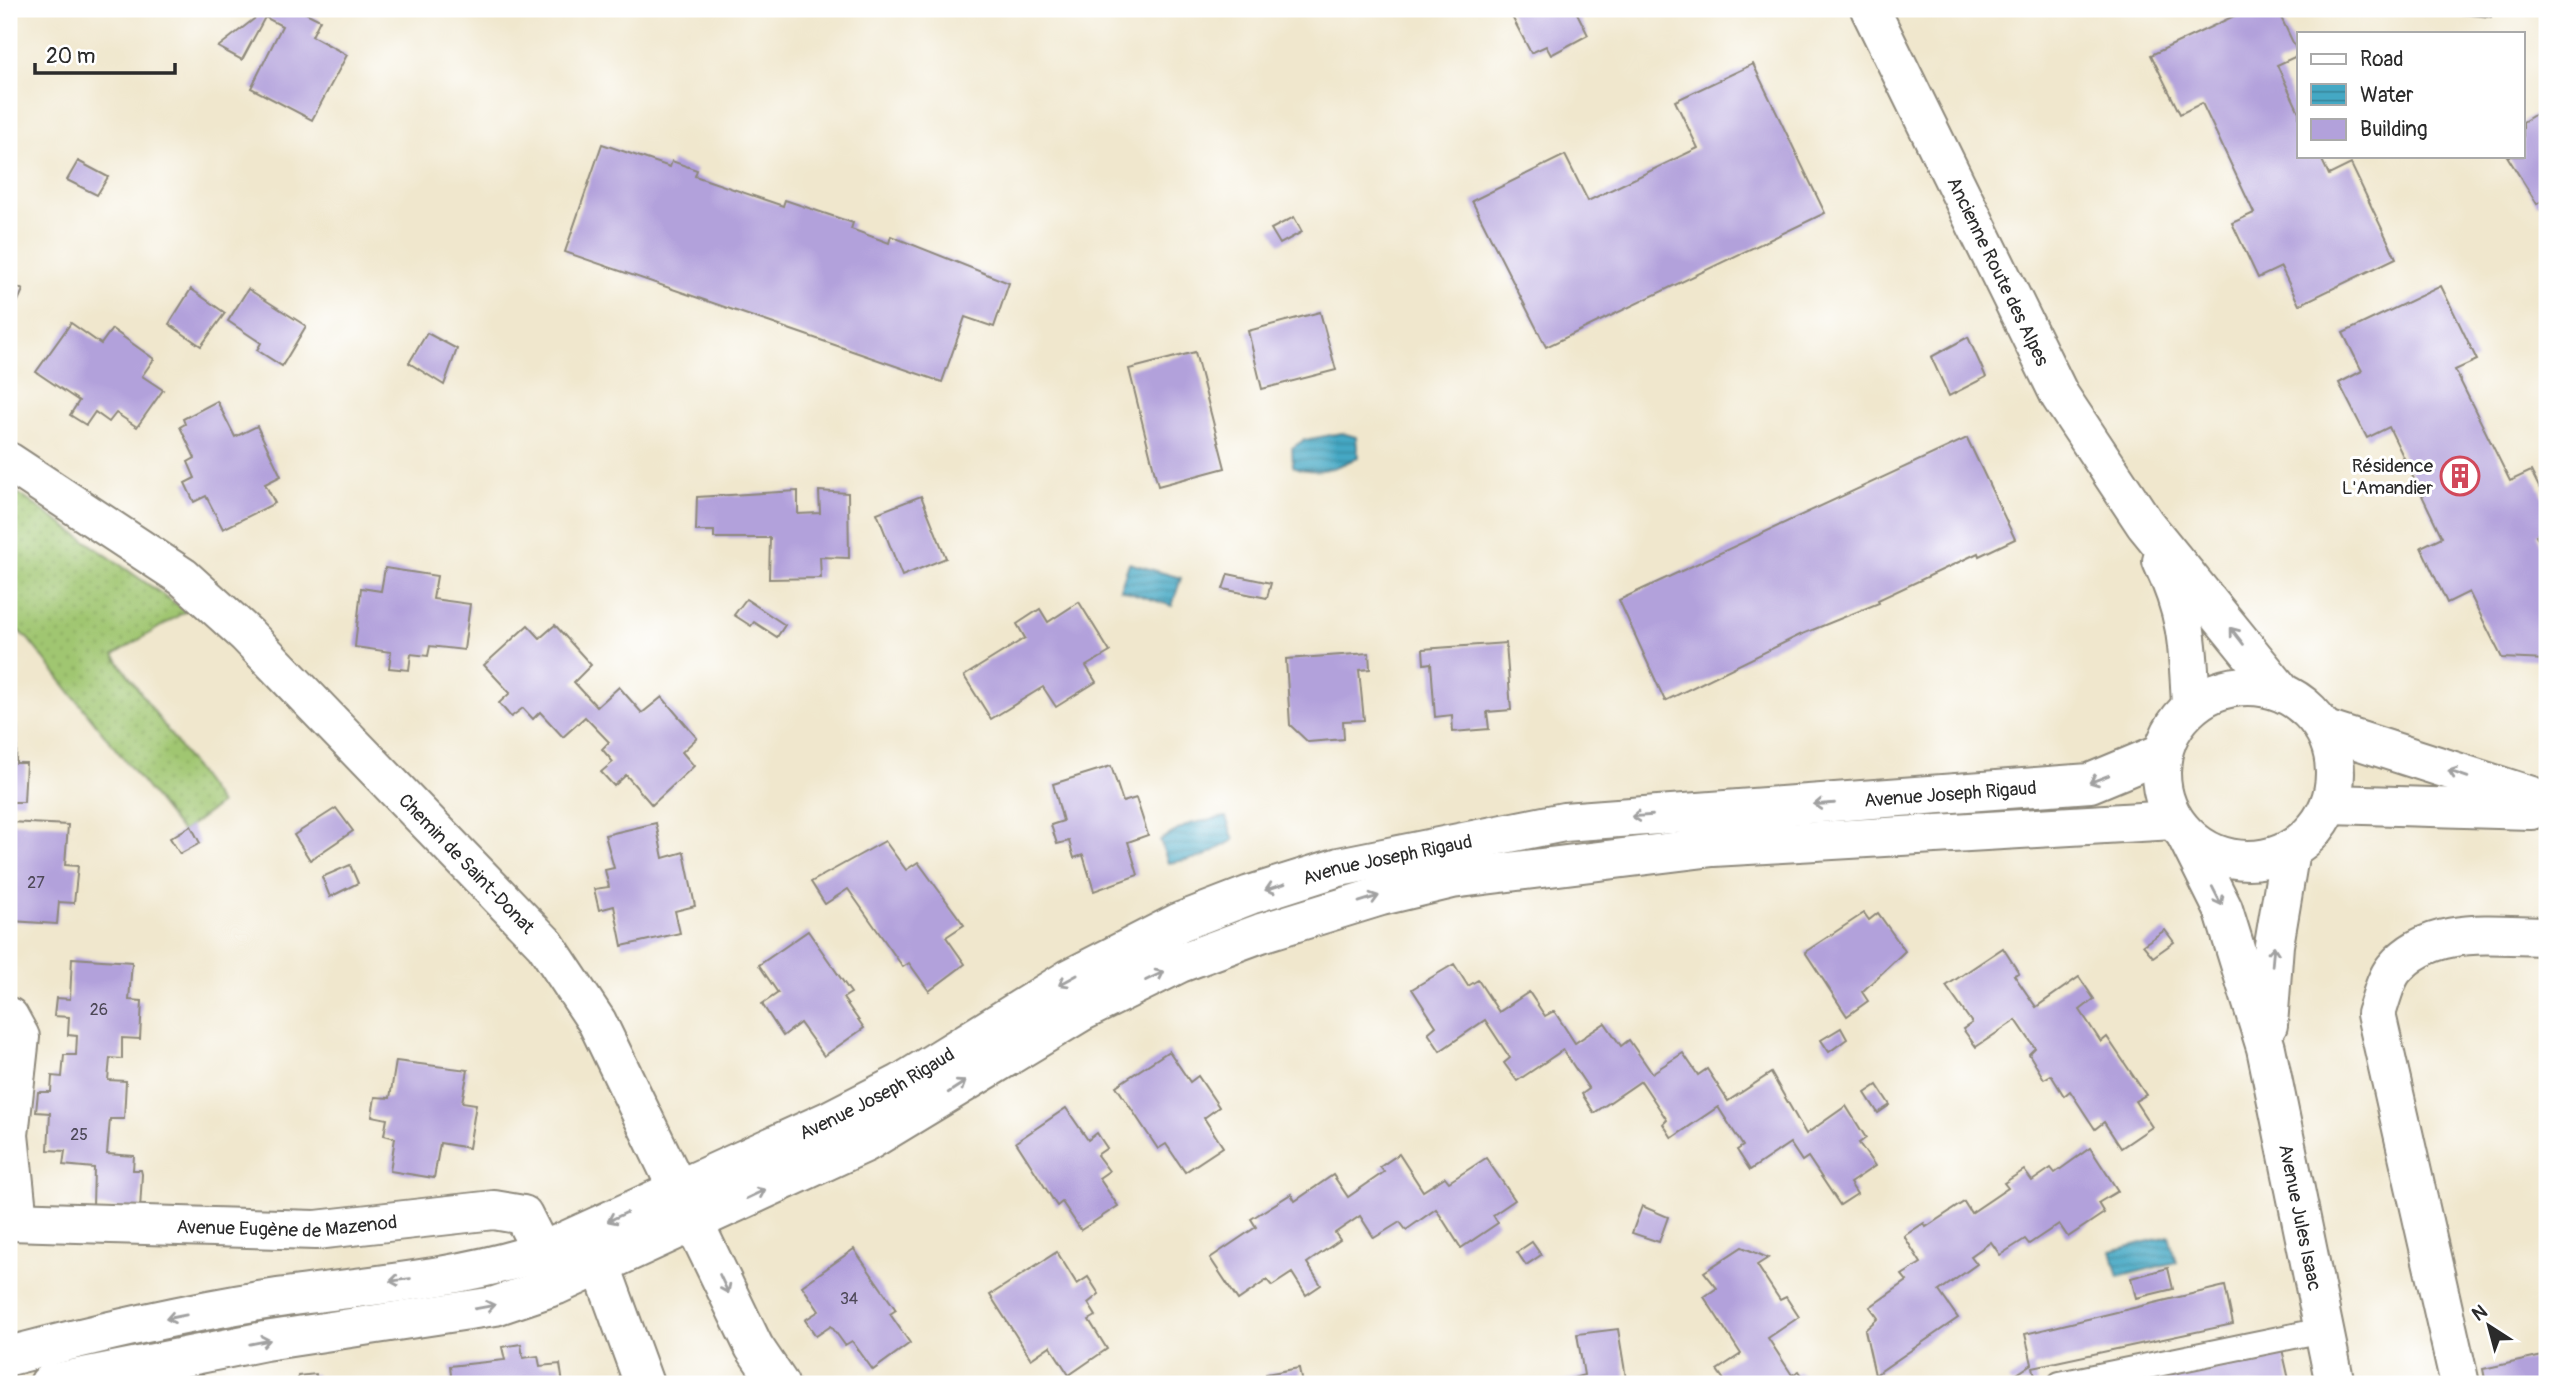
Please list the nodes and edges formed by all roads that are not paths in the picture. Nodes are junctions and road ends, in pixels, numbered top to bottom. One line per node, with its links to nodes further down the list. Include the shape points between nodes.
1 (1870, 9): 3 (street, Ancienne Route des Alpes, via 2060,396)
2 (9, 462): 16 (street, Chemin de Saint-Donat, via 183,577 211,601 545,944 597,1022)
3 (2145, 524): 4 (street, Ancienne Route des Alpes, one-way to 3); 5 (street, Ancienne Route des Alpes, via 2182,607)
4 (2280, 690): 5 (street, via 2233,685); 6 (street, via 2306,706)
5 (2191, 705): 7 (street, via 2172,726)
6 (2326, 730): 8 (street, one-way to 6); 9 (street, via 2337,766)
7 (2162, 753): 11 (street, via 2161,788); 16 (street, Avenue Joseph Rigaud, one-way to 16, via 2090,783 1564,822 1339,867 1180,922 1057,986 888,1090)
8 (2547, 801)
9 (2331, 804): 10 (street); 12 (street, via 2315,831)
10 (2547, 811)
11 (2180, 828): 12 (street, via 2217,856 2254,860); 15 (street, Avenue Jules Isaac, one-way to 15, via 2223,909); 18 (street, Avenue Joseph Rigaud, one-way to 11, via 865,1143 1029,1042 1180,963 1381,896 1452,879 1713,848)
12 (2290, 850): 15 (street, Avenue Jules Isaac, one-way to 12, via 2274,945)
13 (2547, 936): 28 (street, via 2432,940 2394,969 2376,1014)
14 (9, 1017): 17 (street, via 20,1037 9,1135)
15 (2266, 1048): 21 (street, Avenue Jules Isaac)
16 (679, 1188): 18 (street, Chemin de Saint-Donat); 20 (street, one-way to 20)
17 (13, 1221): 20 (street, Avenue Eugène de Mazenod, via 316,1230 494,1210 523,1215)
18 (695, 1222): 19 (street); 25 (street, Chemin de Saint-Donat, one-way to 25, via 754,1348)
19 (601, 1266): 20 (street); 24 (street)
20 (550, 1268): 22 (street, one-way to 22, via 494,1267 262,1301 120,1328); 23 (street, one-way to 20, via 265,1341 495,1306)
21 (2323, 1330): 26 (lane); 27 (street, Avenue Jules Isaac)
22 (9, 1356)
23 (49, 1384)
24 (644, 1384)
25 (779, 1384)
26 (2060, 1384)
27 (2335, 1384)
28 (2460, 1384)

